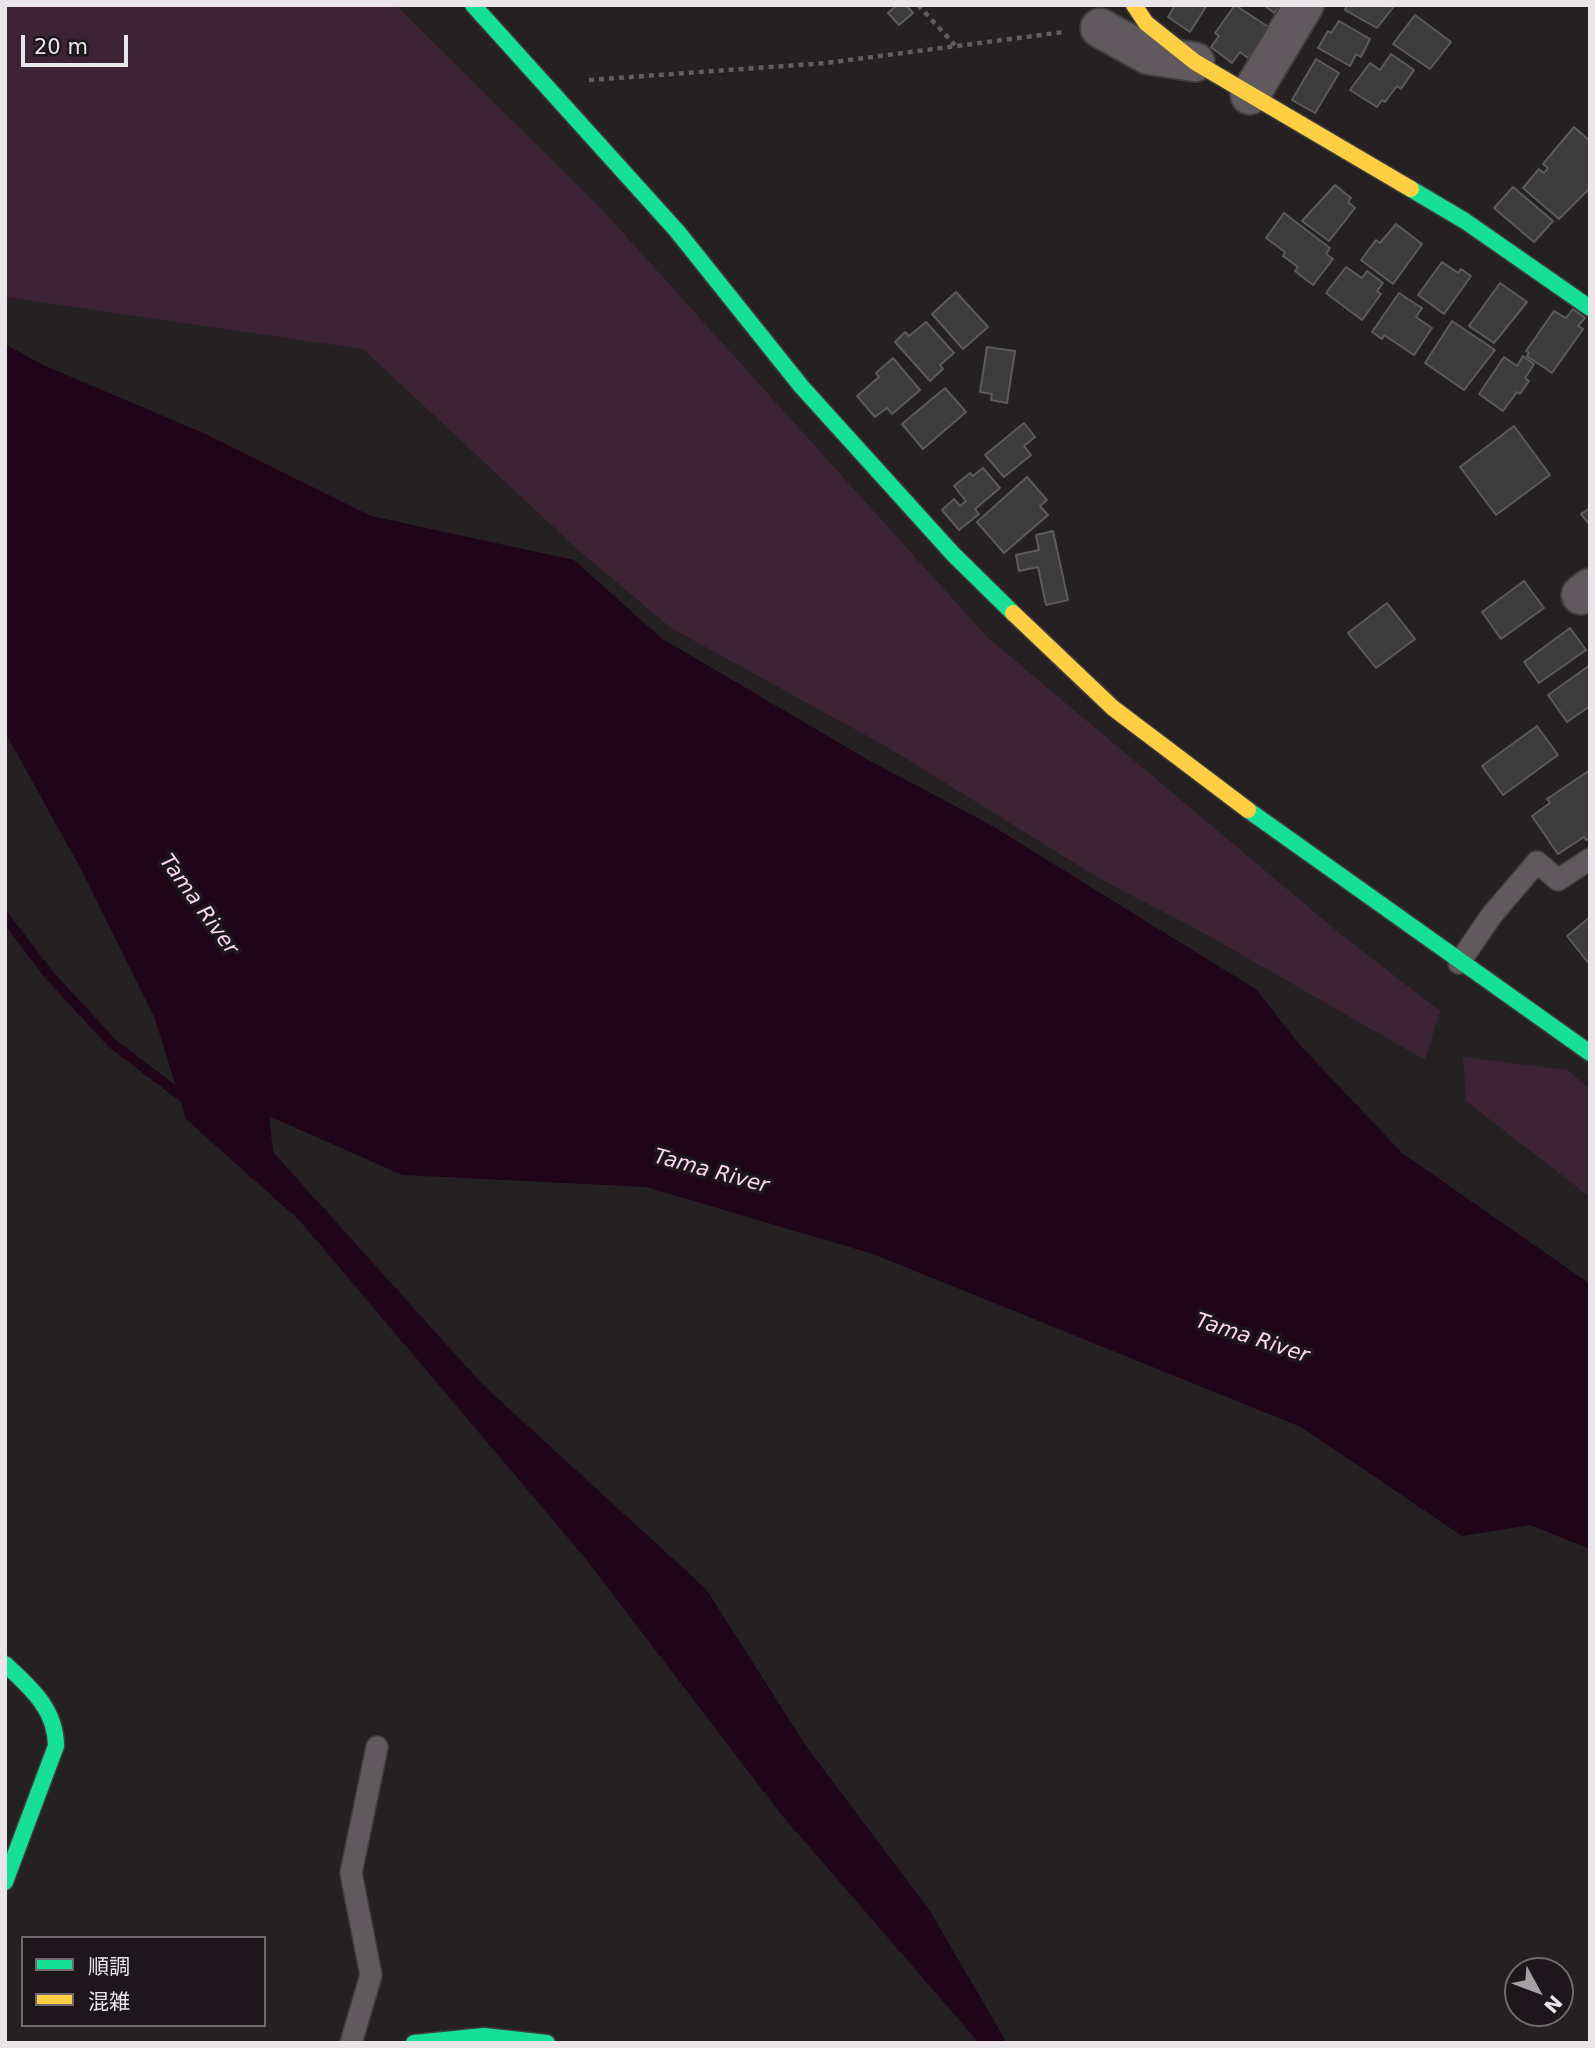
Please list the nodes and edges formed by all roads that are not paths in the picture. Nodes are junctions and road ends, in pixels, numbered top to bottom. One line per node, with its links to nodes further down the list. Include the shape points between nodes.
1 (473, 5): 9 (street, via 677,231 819,405 953,554 1063,663 1195,772)
2 (1134, 5): 5 (street, via 1146,23)
3 (1304, 5): 6 (street)
4 (1100, 28): 5 (street, via 1149,55)
5 (1195, 62): 6 (street)
6 (1250, 95): 7 (street, via 1465,221)
7 (1590, 308)
8 (1590, 859): 9 (lane, via 1558,880 1537,862)
9 (1459, 963): 10 (street)
10 (1590, 1053)
11 (5, 1664): 13 (street, via 49,1711 57,1733)
12 (377, 1747): 14 (lane, via 351,1873 370,1975)
13 (5, 1882)
14 (351, 2043)
15 (414, 2043): 16 (street, via 484,2036)
16 (547, 2043)

